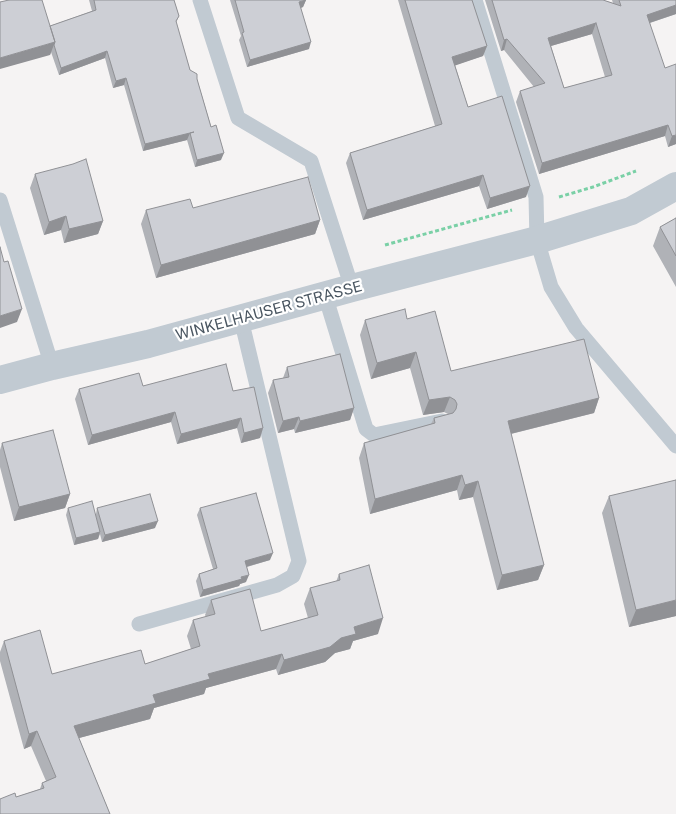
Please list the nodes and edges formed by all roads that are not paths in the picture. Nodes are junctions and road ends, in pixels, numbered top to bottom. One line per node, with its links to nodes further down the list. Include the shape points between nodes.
1 (200, 0): 6 (lane, via 238,118 311,161)
2 (475, 0): 5 (lane, via 536,196)
3 (676, 186): 5 (street, WINKELHAUSER STRASSE, via 631,211)
4 (0, 200): 9 (lane)
5 (537, 240): 6 (street, WINKELHAUSER STRASSE); 12 (lane, via 551,287 576,328)
6 (352, 288): 7 (street, WINKELHAUSER STRASSE)
7 (325, 296): 8 (street, WINKELHAUSER STRASSE); 11 (lane, via 366,429 374,435)
8 (241, 318): 9 (street, WINKELHAUSER STRASSE); 13 (lane, via 299,561 292,576 277,586)
9 (52, 366): 10 (street, WINKELHAUSER STRASSE)
10 (0, 380)
11 (442, 421)
12 (676, 446)
13 (139, 624)

